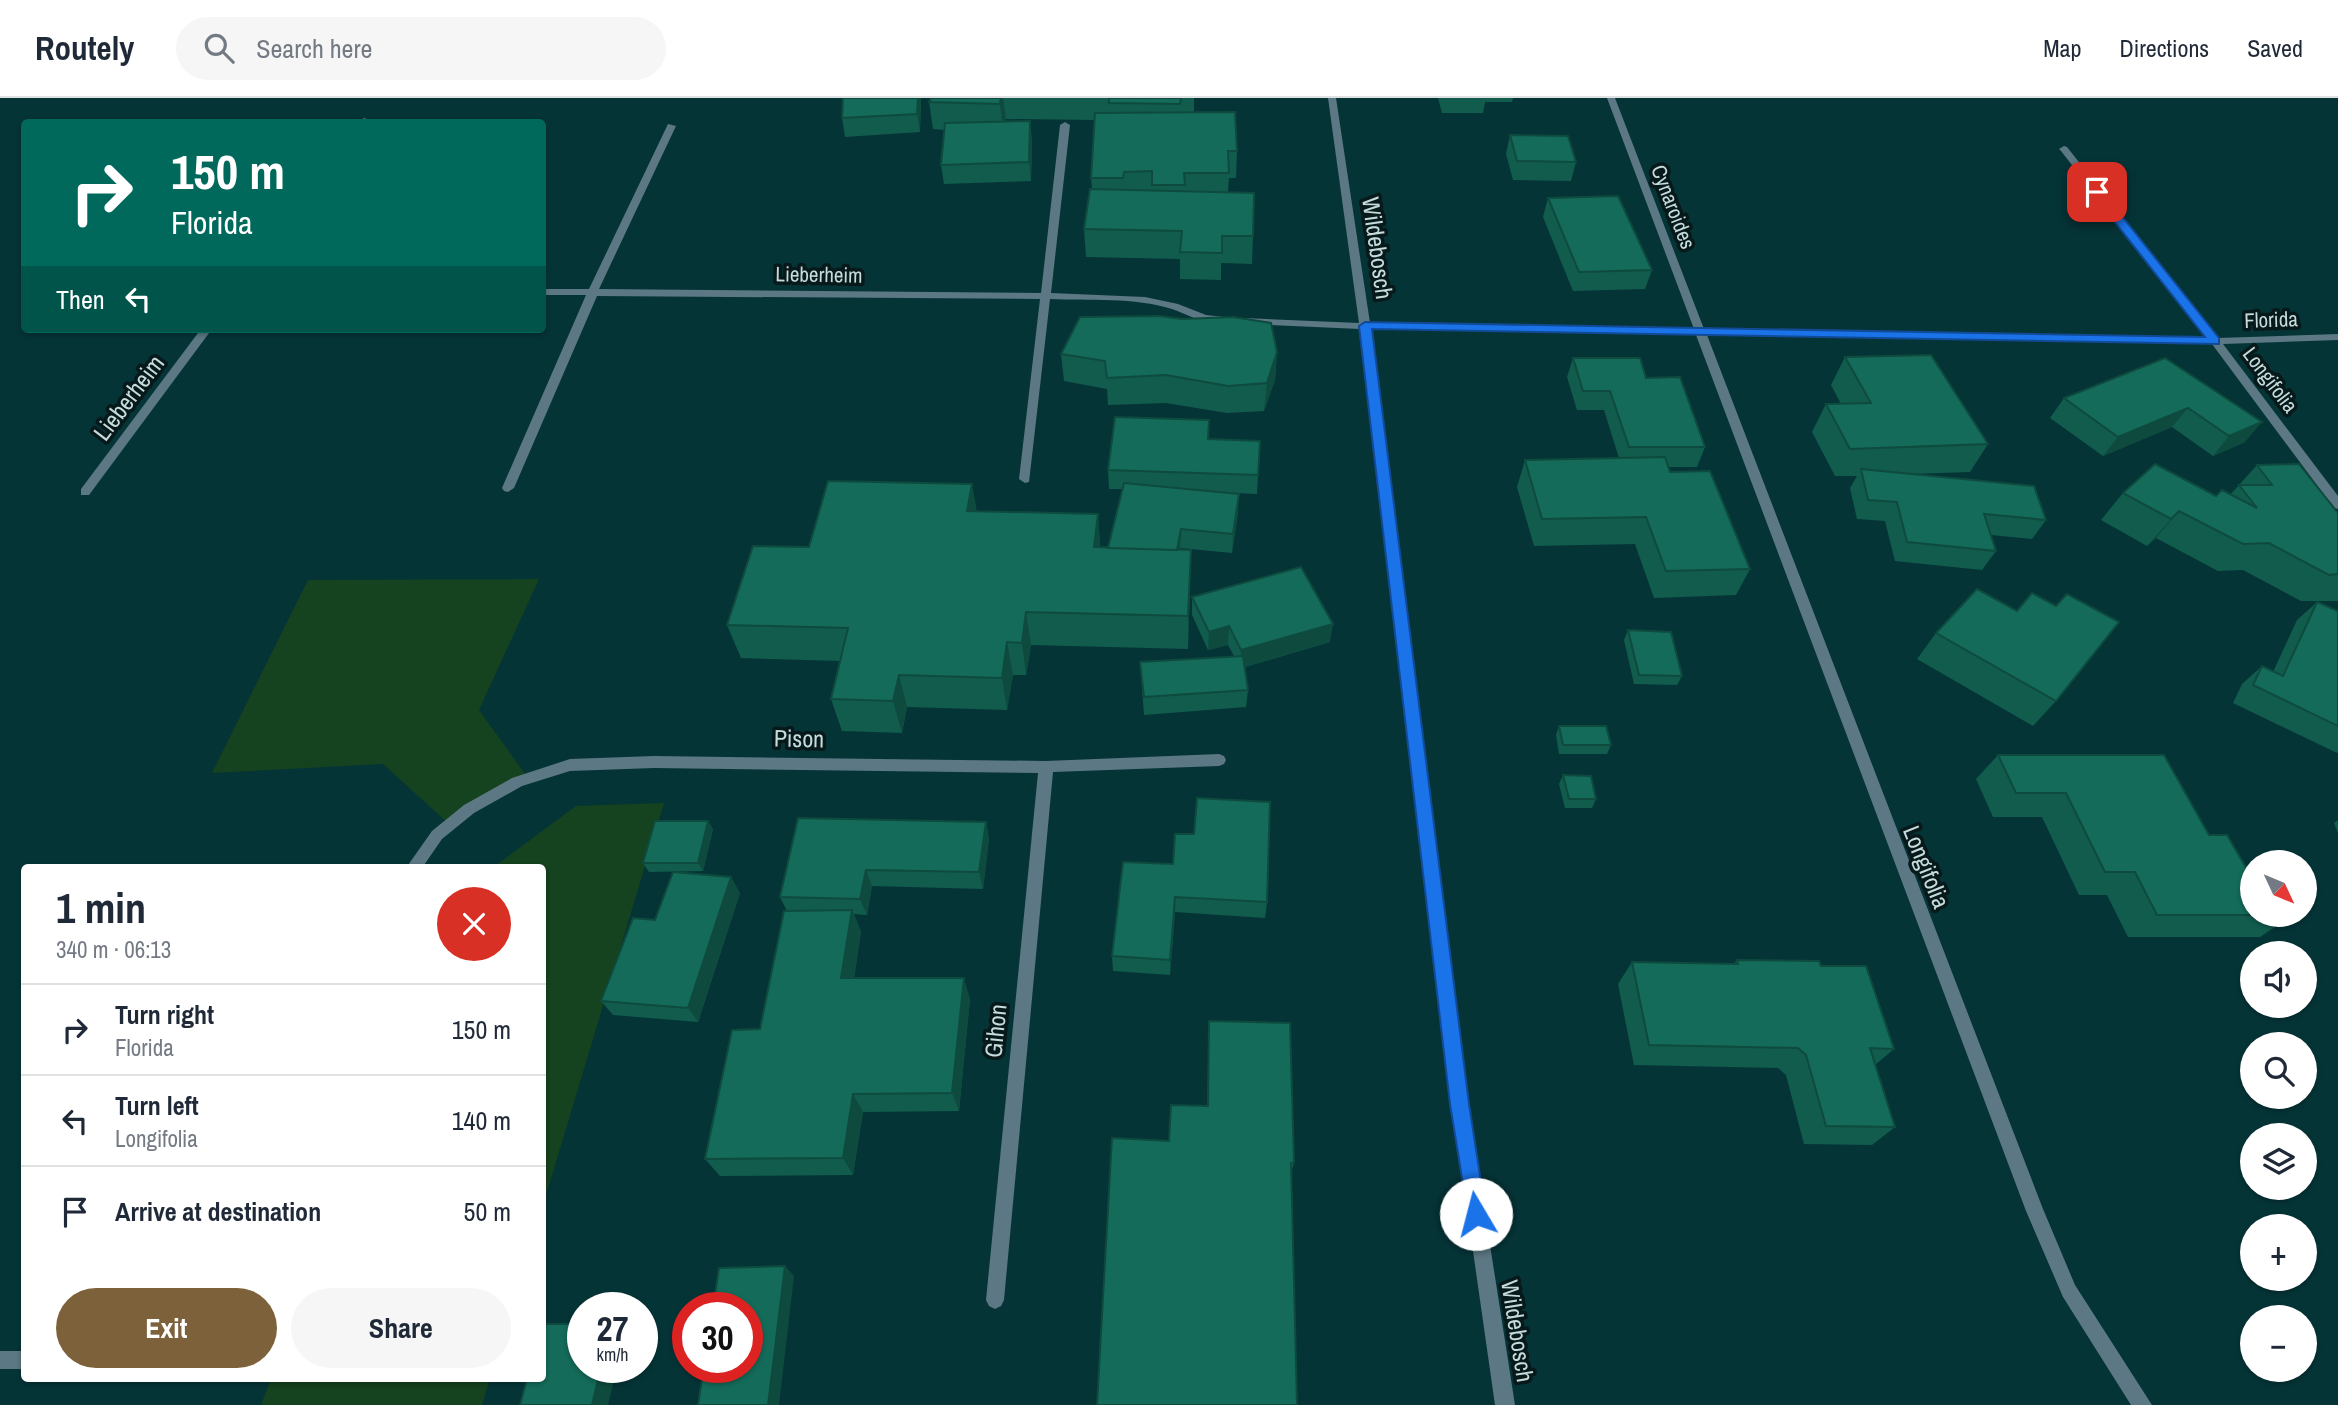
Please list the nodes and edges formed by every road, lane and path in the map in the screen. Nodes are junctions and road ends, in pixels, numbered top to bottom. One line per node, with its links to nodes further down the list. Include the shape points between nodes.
1 (1332, 98): 9 (street, Wildebosch)
2 (1611, 98): 10 (street, Cynaroides)
3 (1065, 125): 8 (street)
4 (671, 126): 7 (street)
5 (2064, 149): 13 (street, Longifolia)
6 (546, 292): 7 (street, Lieberheim)
7 (593, 292): 8 (street, Lieberheim); 15 (street)
8 (1045, 296): 9 (street, Lieberheim, via 1153,301 1203,318); 14 (street)
9 (1365, 326): 10 (street, Florida); 24 (street, Wildebosch, via 1460,1104)
10 (1701, 330): 13 (street, Florida); 25 (street, Longifolia, via 1886,828 2035,1211 2069,1291)
11 (203, 333): 16 (street, Lieberheim)
12 (2338, 337): 13 (street, Florida)
13 (2215, 341): 17 (street, Longifolia)
14 (1025, 479)
15 (508, 488)
16 (86, 492)
17 (2338, 505)
18 (1219, 760): 19 (street, Pison)
19 (1046, 767): 20 (street, Pison, via 570,765 517,782 469,809 437,835); 21 (street, Gihon)
20 (416, 864)
21 (995, 1300)
22 (0, 1360): 23 (street)
23 (21, 1360)
24 (1505, 1405)
25 (2142, 1405)

